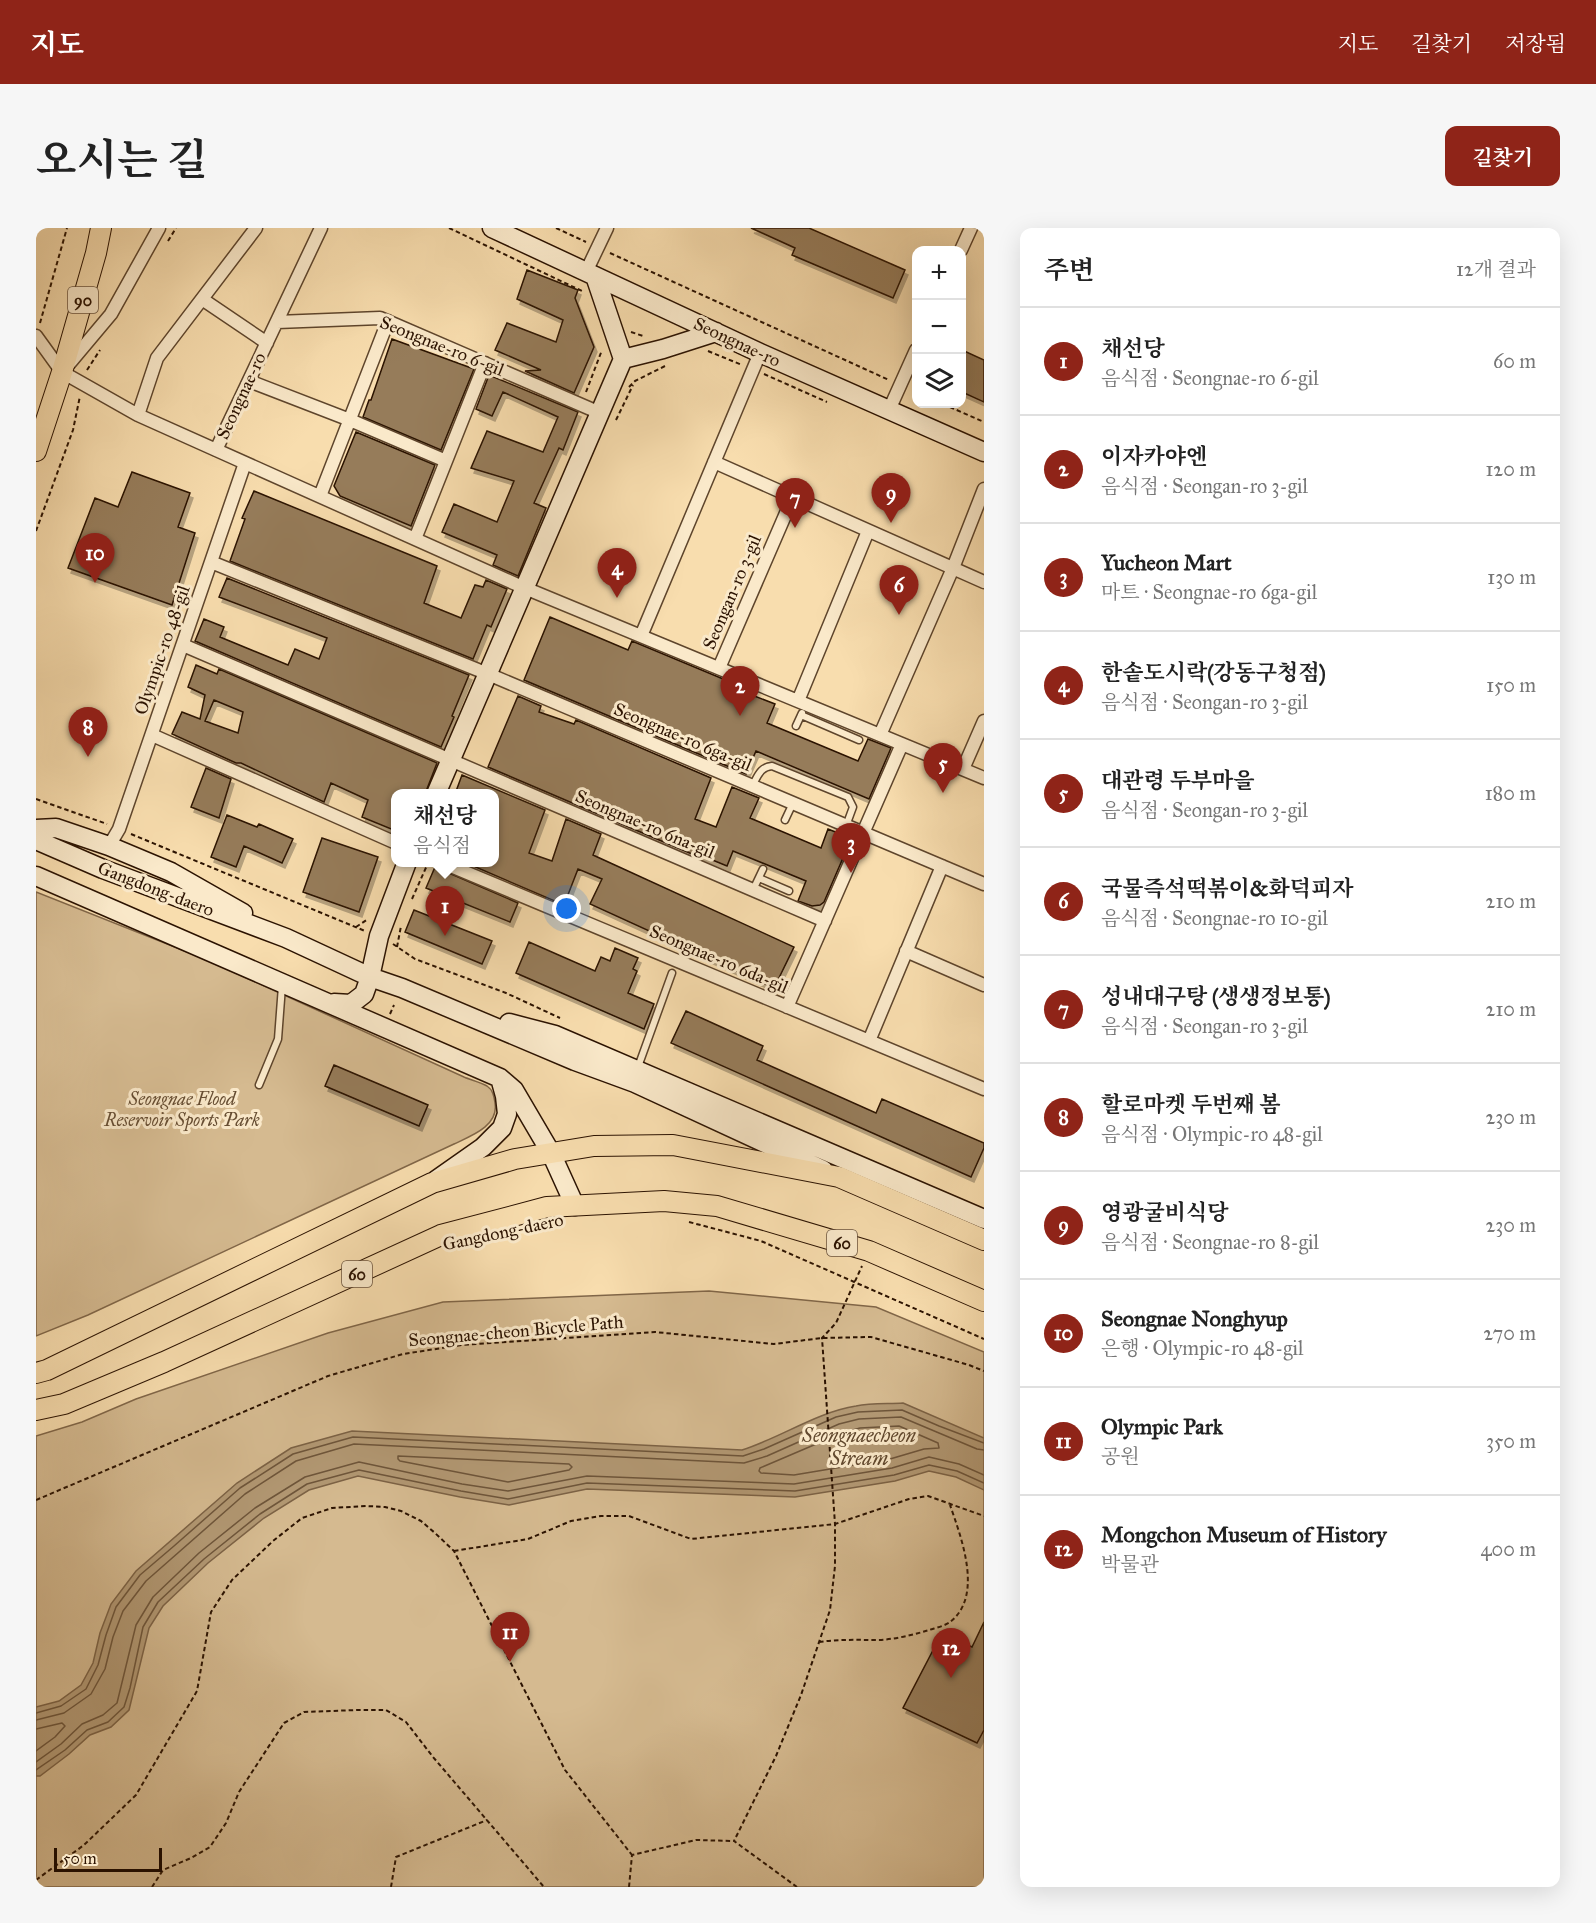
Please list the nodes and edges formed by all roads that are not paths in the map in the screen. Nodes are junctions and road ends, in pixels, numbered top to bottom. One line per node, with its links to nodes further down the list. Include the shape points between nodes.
1 (101, 228): 20 (main road, 90)
2 (159, 228): 20 (street, via 111,314)
3 (256, 228): 10 (street)
4 (321, 228): 12 (street, Seongnae-ro)
5 (492, 228): 9 (main road, Seongnae-ro)
6 (607, 228): 9 (street)
7 (972, 228): 8 (street)
8 (963, 246)
9 (591, 274): 13 (main road, Seongnae-ro); 17 (main road)
10 (202, 299): 15 (street, Seongnae-ro); 24 (street, via 158,358)
11 (388, 321): 12 (street, Seongnae-ro 6-gil, via 380,318); 19 (street, Seongnae-ro 6-gil); 25 (street)
12 (277, 322): 15 (street, Seongnae-ro)
13 (716, 332): 17 (main road); 18 (main road, Seongnae-ro)
14 (36, 336): 20 (street)
15 (267, 343): 21 (street, Seongnae-ro)
16 (914, 354): 22 (street)
17 (623, 359): 23 (main road)
18 (756, 361): 22 (main road, Seongnae-ro); 30 (street)
19 (485, 363): 23 (street, Seongnae-ro 6-gil); 29 (street)
20 (62, 372): 24 (street); 27 (main road, 90)
21 (249, 381): 25 (street); 26 (street, Seongnae-ro)
22 (889, 410): 28 (main road, Seongnae-ro)
23 (600, 413): 40 (main road)
24 (138, 415): 26 (street)
25 (350, 420): 29 (street); 33 (street)
26 (216, 450): 31 (street)
27 (36, 451)
28 (984, 452)
29 (446, 461): 36 (street)
30 (714, 462): 34 (street); 41 (street)
31 (245, 463): 33 (street); 37 (street, Olympic-ro 48-gil)
32 (984, 489): 38 (street)
33 (320, 496): 36 (street)
34 (793, 497): 35 (street); 43 (street, Seongan-ro 3-gil)
35 (868, 531): 38 (street); 45 (street)
36 (415, 538): 40 (street)
37 (211, 562): 42 (street, Olympic-ro 48-gil); 44 (street)
38 (953, 568): 39 (street); 49 (street)
39 (984, 582)
40 (525, 588): 41 (street, Seongan-ro 3-gil); 44 (main road)
41 (641, 636): 43 (street, Seongan-ro 3-gil)
42 (183, 645): 48 (street, Olympic-ro 48-gil); 52 (street)
43 (719, 668): 45 (street, Seongan-ro 3-gil)
44 (488, 674): 52 (main road); 55 (street, Seongnae-ro 6ga-gil)
45 (801, 707): 47 (lane); 49 (street, Seongan-ro 3-gil); 50 (lane)
46 (984, 721): 53 (street)
47 (796, 726)
48 (152, 735): 63 (street); 64 (street, Olympic-ro 48-gil, via 119,829)
49 (880, 735): 51 (street, Seongan-ro 3-gil)
50 (859, 740)
51 (902, 744): 53 (street, Seongan-ro 3-gil); 61 (street)
52 (451, 760): 56 (main road); 72 (street, Seongnae-ro 6na-gil)
53 (963, 769): 54 (street, Seongan-ro 3-gil)
54 (984, 778)
55 (752, 786): 57 (street, Seongnae-ro 6ga-gil); 59 (lane, via 761,770 772,765 848,797 853,807)
56 (438, 789)
57 (793, 803): 58 (lane); 59 (street, Seongnae-ro 6ga-gil)
58 (785, 820)
59 (846, 826): 61 (street, Seongnae-ro 6ga-gil)
60 (36, 830): 64 (main road, via 56,828)
61 (863, 833): 67 (street, Seongnae-ro 6ga-gil); 74 (street)
62 (36, 840): 75 (main road, Gangdong-daero)
63 (391, 841)
64 (109, 846): 75 (main road, via 171,872)
65 (405, 867): 78 (main road, via 379,936)
66 (453, 867): 83 (street, Seongnae-ro 6da-gil)
67 (942, 867): 71 (street, Seongnae-ro 6ga-gil); 76 (street)
68 (763, 869): 70 (lane)
69 (36, 876): 79 (main road, Gangdong-daero)
70 (759, 878): 72 (lane); 73 (lane)
71 (984, 884)
72 (753, 890): 74 (street, Seongnae-ro 6na-gil)
73 (789, 891)
74 (825, 921): 83 (street)
75 (286, 938): 78 (main road, Gangdong-daero)
76 (906, 951): 80 (street); 84 (street)
77 (672, 973): 85 (lane)
78 (370, 977): 81 (main road, via 364,994 351,1004); 82 (main road, Gangdong-daero)
79 (282, 983): 81 (main road, Gangdong-daero); 87 (lane, via 278,1039)
80 (984, 985)
81 (327, 1002): 86 (main road, Gangdong-daero)
82 (444, 1005): 85 (main road, via 555,1035); 90 (main road, Gangdong-daero, via 636,1083)
83 (788, 1007): 84 (street, Seongnae-ro 6da-gil)
84 (869, 1041): 88 (street, Seongnae-ro 6da-gil)
85 (637, 1070): 93 (main road)
86 (500, 1078): 89 (main road, Gangdong-daero, via 514,1090); 91 (main road, via 507,1114 502,1128 483,1147)
87 (259, 1085)
88 (984, 1089)
89 (551, 1153): 90 (main road, Gangdong-daero, via 594,1146 673,1144); 91 (main road, Gangdong-daero); 92 (main road)
90 (839, 1177): 94 (main road, Gangdong-daero)
91 (432, 1183): 96 (main road, Gangdong-daero)
92 (575, 1206): 95 (main road, Gangdong-daero / 60, via 664,1201 717,1206 868,1251); 97 (main road, Gangdong-daero / 60, via 547,1207 441,1235 164,1362 64,1404)
93 (984, 1220)
94 (984, 1240)
95 (984, 1301)
96 (36, 1373)
97 (36, 1410)

